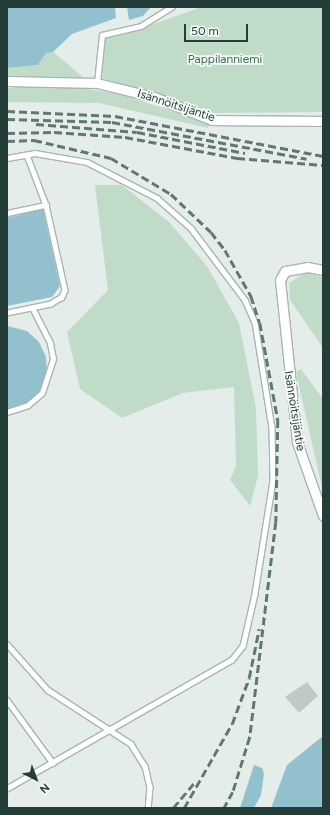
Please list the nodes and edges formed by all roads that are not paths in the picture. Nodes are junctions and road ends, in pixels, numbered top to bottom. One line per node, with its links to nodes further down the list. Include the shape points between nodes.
1 (171, 7): 3 (lane, via 141,26 102,35)
2 (7, 81): 3 (street, Isännöitsijäntie)
3 (97, 83): 4 (street, Isännöitsijäntie, via 154,97 212,120)
4 (323, 121)
5 (27, 155): 6 (lane); 7 (lane); 16 (lane, via 87,162 128,180 157,198 191,228 245,300 254,322 267,383 272,428 272,488 243,646 220,669)
6 (7, 158)
7 (46, 205): 8 (lane); 10 (lane, via 64,290 62,297 51,304)
8 (7, 213)
9 (323, 270): 13 (street, Isännöitsijäntie, via 308,267 285,270 280,280 297,442)
10 (32, 308): 11 (lane); 12 (lane, via 50,343 53,359 42,393 28,405)
11 (7, 313)
12 (7, 412)
13 (323, 516)
14 (7, 644): 16 (lane, via 48,690)
15 (7, 700): 17 (lane)
16 (110, 730): 17 (lane); 19 (lane, via 131,744 145,766 150,787)
17 (53, 763): 18 (lane)
18 (7, 789)
19 (148, 808)

